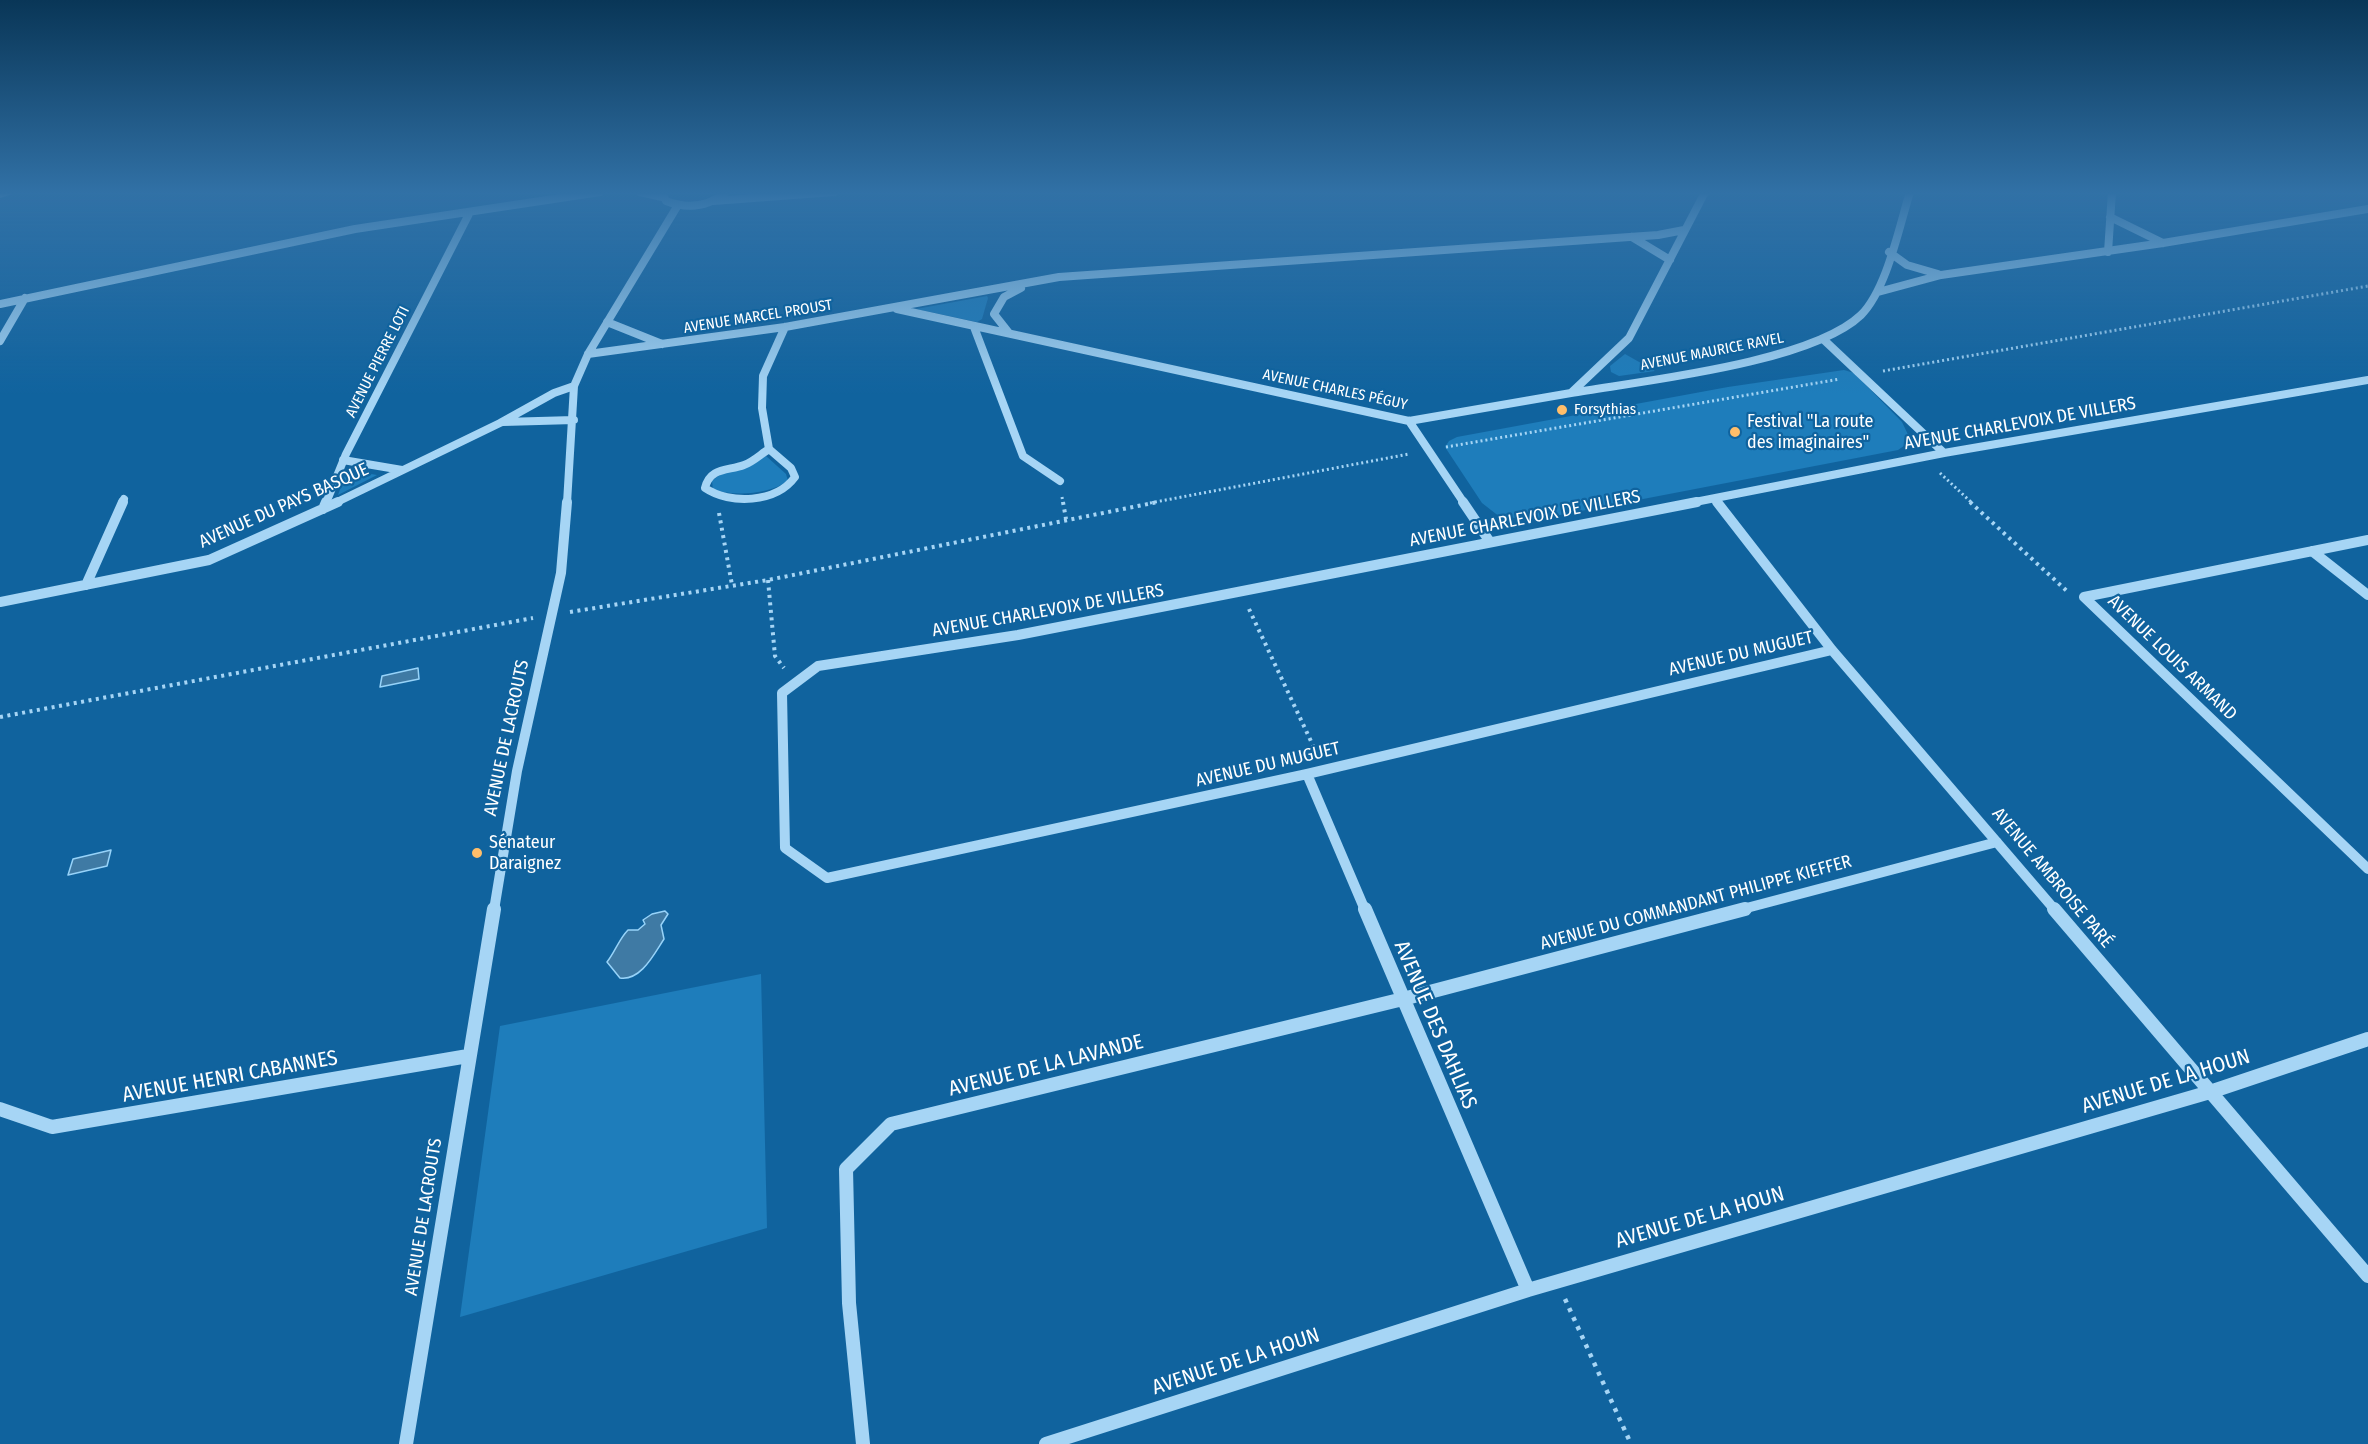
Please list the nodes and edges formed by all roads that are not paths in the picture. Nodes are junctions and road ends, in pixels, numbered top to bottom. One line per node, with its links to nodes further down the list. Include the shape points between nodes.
1 (210, 259): 12 (street)
2 (446, 259): 31 (street, AVENUE PIERRE LOTI)
3 (645, 259): 15 (street, AVENUE DE LACROUTS)
4 (1319, 259): 10 (street, AVENUE MARCEL PROUST)
5 (1887, 259): 11 (street, AVENUE MAURICE RAVEL)
6 (1899, 259): 9 (street)
7 (2054, 259): 9 (street)
8 (1670, 260): 25 (street, via 1629,338)
9 (1941, 275): 11 (street)
10 (1032, 282): 14 (street, AVENUE MARCEL PROUST); 18 (street, AVENUE MARCEL PROUST, via 1004,297 994,314)
11 (1878, 292): 19 (street, AVENUE MAURICE RAVEL, via 1860,317)
12 (25, 298): 13 (street); 20 (street)
13 (0, 304)
14 (890, 308): 16 (street, AVENUE MARCEL PROUST); 17 (street, AVENUE CHARLES PÉGUY)
15 (608, 322): 21 (street, AVENUE MARCEL PROUST); 22 (street, AVENUE DE LACROUTS)
16 (785, 327): 21 (street, AVENUE MARCEL PROUST); 29 (street, via 763,376 762,408)
17 (974, 327): 18 (street, AVENUE CHARLES PÉGUY); 33 (street, via 1023,456)
18 (1009, 333): 27 (street, AVENUE CHARLES PÉGUY)
19 (1823, 339): 25 (street, AVENUE MAURICE RAVEL, via 1776,356); 30 (street)
20 (0, 341)
21 (665, 345): 22 (street, AVENUE MARCEL PROUST)
22 (588, 354): 24 (street, AVENUE DE LACROUTS)
23 (2368, 380): 30 (street, AVENUE CHARLEVOIX DE VILLERS)
24 (574, 386): 26 (street, AVENUE DE LACROUTS); 28 (street, AVENUE DU PAYS BASQUE)
25 (1571, 393): 27 (street, AVENUE CHARLES PÉGUY)
26 (574, 420): 28 (street, AVENUE DU PAYS BASQUE); 50 (street, AVENUE DE LACROUTS, via 561,573 517,771)
27 (1409, 421): 38 (street)
28 (500, 423): 32 (street, AVENUE DU PAYS BASQUE)
29 (769, 449): 29 (street, via 793,472 795,477 789,486 750,498 715,495 705,488 711,474 746,464)
30 (1944, 453): 35 (street, AVENUE CHARLEVOIX DE VILLERS)
31 (343, 460): 32 (street); 36 (street, AVENUE PIERRE LOTI)
32 (402, 470): 36 (street, AVENUE DU PAYS BASQUE)
33 (1060, 481)
34 (124, 499): 40 (street)
35 (1715, 499): 38 (street, AVENUE CHARLEVOIX DE VILLERS); 43 (street, AVENUE AMBROISE PARÉ)
36 (323, 509): 40 (street, AVENUE DU PAYS BASQUE, via 208,560)
37 (2368, 540): 39 (street, AVENUE LOUIS ARMAND)
38 (1490, 542): 45 (street, AVENUE CHARLEVOIX DE VILLERS, via 1018,635 818,666 782,693)
39 (2312, 551): 41 (street); 47 (street, AVENUE LOUIS ARMAND, via 2084,597)
40 (86, 585): 42 (street, AVENUE DU PAYS BASQUE)
41 (2368, 595)
42 (0, 602)
43 (1832, 650): 44 (street, AVENUE DU MUGUET); 46 (street, AVENUE AMBROISE PARÉ)
44 (1307, 774): 45 (street, AVENUE DU MUGUET, via 826,878 785,848); 48 (street, AVENUE DES DAHLIAS)
45 (784, 779)
46 (1997, 842): 48 (street, AVENUE DU COMMANDANT PHILIPPE KIEFFER); 51 (street, AVENUE AMBROISE PARÉ)
47 (2368, 869)
48 (1403, 999): 54 (street, AVENUE DES DAHLIAS); 56 (street, AVENUE DE LA LAVANDE, via 891,1124 846,1169 849,1303)
49 (2368, 1039): 51 (street, AVENUE DE LA HOUN)
50 (468, 1056): 52 (street, AVENUE HENRI CABANNES, via 52,1127); 55 (street, AVENUE DE LACROUTS)
51 (2210, 1092): 53 (street, AVENUE AMBROISE PARÉ); 54 (street, AVENUE DE LA HOUN)
52 (0, 1108)
53 (2368, 1276)
54 (1528, 1290): 57 (street, AVENUE DE LA HOUN)
55 (406, 1444)
56 (863, 1444)
57 (1046, 1444)

